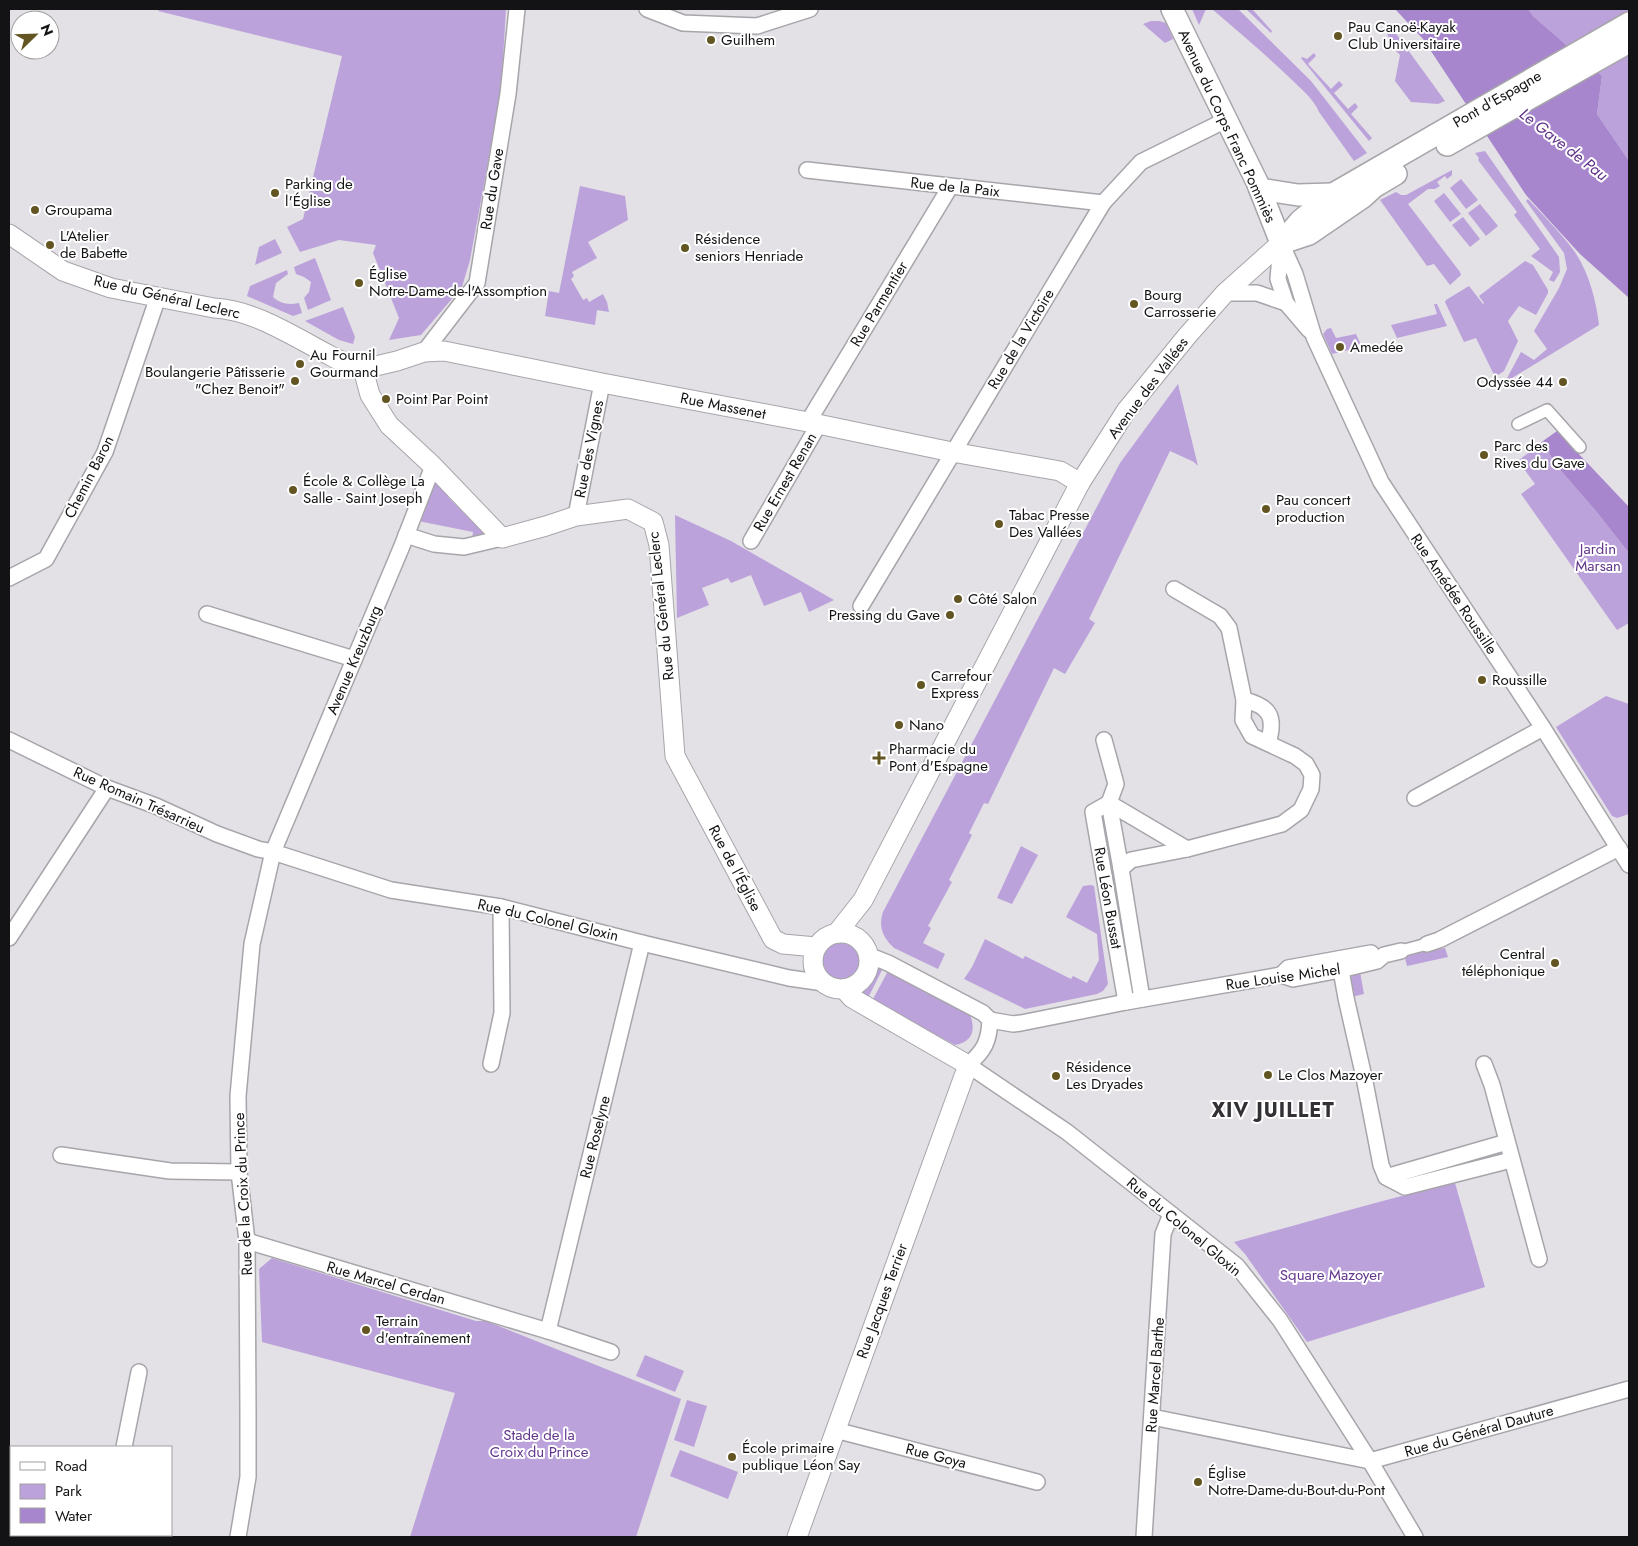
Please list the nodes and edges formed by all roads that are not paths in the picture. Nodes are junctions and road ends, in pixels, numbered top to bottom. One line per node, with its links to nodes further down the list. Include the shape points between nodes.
1 (517, 9): 20 (street, Rue du Gave, via 508,94 476,283)
2 (647, 9): 3 (street, via 683,23 757,26)
3 (810, 9)
4 (1172, 9): 7 (main road, Avenue du Corps Franc Pommiès)
5 (1629, 24): 9 (main road, Pont d'Espagne)
6 (1629, 42): 9 (main road, Pont d'Espagne)
7 (1226, 120): 11 (main road, Avenue du Corps Franc Pommiès); 13 (street, Rue de la Victoire, via 1141,162)
8 (807, 170): 10 (street, Rue de la Paix)
9 (1370, 181): 12 (main road, Avenue des Vallées); 15 (main road, Avenue des Vallées, via 1363,197 1309,234)
10 (950, 187): 13 (street, Rue de la Paix); 23 (street, Rue Parmentier)
11 (1260, 189): 12 (main road, via 1298,195); 15 (main road, Avenue du Corps Franc Pommiès)
12 (1333, 194): 15 (main road, Avenue des Vallées, via 1300,221)
13 (1103, 203): 26 (street, Rue de la Victoire)
14 (11, 236): 17 (street, Rue du Général Leclerc, via 63,271 111,288)
15 (1281, 243): 16 (street, Avenue des Vallées); 18 (street, Rue Amédée Roussille, via 1278,279); 19 (street, Rue Amédée Roussille, via 1295,274)
16 (1225, 294): 18 (street, via 1257,293); 28 (street, Avenue des Vallées, via 1126,411)
17 (158, 297): 21 (street, Rue du Général Leclerc, via 228,308 275,326 333,358); 33 (street, Chemin Baron, via 105,452 46,559)
18 (1286, 303): 19 (street, Rue Amédée Roussille)
19 (1314, 338): 39 (street, Rue Amédée Roussille, via 1380,482)
20 (424, 352): 21 (street, Rue Massenet); 22 (street, Rue Massenet, via 444,351)
21 (363, 370): 27 (street, via 370,395 389,425)
22 (602, 384): 23 (street, Rue Massenet); 29 (street, Rue des Vignes)
23 (813, 423): 26 (street, Rue Massenet); 32 (street, Rue Ernest Renan)
24 (1518, 424): 25 (street, via 1547,410)
25 (1580, 447)
26 (952, 452): 28 (street, Rue Massenet, via 1060,471); 35 (street, Rue de la Victoire)
27 (432, 466): 30 (street, Avenue Kreuzburg); 31 (street)
28 (1080, 483): 52 (street, Avenue des Vallées)
29 (576, 516): 31 (street, Rue du Général Leclerc); 43 (street, Rue du Général Leclerc, via 628,510 653,522 659,545)
30 (406, 535): 31 (street, via 434,544 464,547); 37 (street, Avenue Kreuzburg)
31 (502, 538)
32 (751, 541)
33 (9, 578)
34 (1174, 589): 38 (street, Rue Léon Bussat, via 1220,616 1229,628)
35 (861, 606)
36 (207, 614): 37 (street)
37 (354, 659): 49 (street, Avenue Kreuzburg)
38 (1244, 700): 42 (street, Rue Léon Bussat, via 1245,726 1252,736); 42 (street, via 1266,709 1272,719)
39 (1543, 728): 45 (street); 47 (street, Rue Amédée Roussille)
40 (9, 740): 44 (street, Rue Romain Trésarrieu)
41 (1104, 740): 46 (street, via 1116,784)
42 (1268, 743): 48 (street, Rue Léon Bussat, via 1306,764 1312,775 1311,789 1301,810 1282,824)
43 (675, 756): 59 (street, Rue de l'Église, via 773,940)
44 (107, 788): 49 (street, Rue Romain Trésarrieu, via 217,834); 55 (street)
45 (1415, 798)
46 (1109, 803): 48 (street); 51 (street); 66 (street, Rue Léon Bussat, via 1093,812)
47 (1619, 848): 50 (street, Rue Amédée Roussille); 58 (street)
48 (1187, 849): 51 (street, Rue Léon Bussat, via 1131,860)
49 (273, 852): 53 (street, Rue du Colonel Gloxin, via 391,890); 74 (street, Rue de la Croix du Prince, via 252,944 238,1096)
50 (1629, 865)
51 (1121, 869): 65 (street, Rue Léon Bussat)
52 (863, 900): 54 (street, Avenue des Vallées); 56 (street, Avenue des Vallées)
53 (501, 907): 57 (street, Rue du Colonel Gloxin); 68 (street, via 502,1013)
54 (836, 933): 56 (street); 59 (street)
55 (9, 938)
56 (857, 938): 61 (street)
57 (642, 943): 63 (street, Rue du Colonel Gloxin, via 789,978); 79 (street, Rue Roselyne)
58 (1427, 944): 60 (street)
59 (816, 947): 63 (street, via 813,967)
60 (1402, 951): 62 (street, Rue Louise Michel, via 1384,955 1375,952)
61 (868, 955): 64 (street, via 866,973 860,981); 67 (street, via 983,1013)
62 (1340, 964): 65 (street, Rue Louise Michel, via 1288,968 1282,975); 75 (street)
63 (824, 983): 64 (street)
64 (844, 989): 70 (street, Rue du Colonel Gloxin, via 852,998)
65 (1142, 999): 66 (street, Rue Louise Michel)
66 (1126, 1002): 67 (street, Rue Louise Michel)
67 (990, 1027): 70 (street, via 981,1053)
68 (491, 1064)
69 (1484, 1064): 71 (street)
70 (968, 1065): 76 (street, Rue du Colonel Gloxin, via 1067,1132); 84 (street, Rue Jacques Terrier)
71 (1507, 1142): 73 (street); 75 (street)
72 (61, 1155): 74 (street, via 170,1172)
73 (1511, 1160): 75 (street, via 1405,1187); 78 (street)
74 (240, 1172): 77 (street, Rue de la Croix du Prince)
75 (1386, 1177)
76 (1171, 1214): 83 (street, Rue Marcel Barthe, via 1163,1234); 86 (street, Rue du Colonel Gloxin, via 1237,1266 1280,1320)
77 (247, 1241): 79 (street, Rue Marcel Cerdan); 88 (street, Rue de la Croix du Prince, via 248,1477)
78 (1539, 1259)
79 (548, 1331): 80 (street, Rue Marcel Cerdan)
80 (611, 1352)
81 (139, 1372): 85 (street)
82 (1629, 1389): 86 (street, Rue du Général Dauture)
83 (1152, 1417): 86 (street, Rue du Général Dauture); 90 (street, Rue Marcel Barthe)
84 (835, 1430): 87 (street, Rue Goya); 89 (street, Rue Jacques Terrier)
85 (124, 1446)
86 (1370, 1461): 91 (street, Rue du Colonel Gloxin)
87 (1037, 1482)
88 (238, 1537)
89 (797, 1537)
90 (1144, 1537)
91 (1415, 1537)

